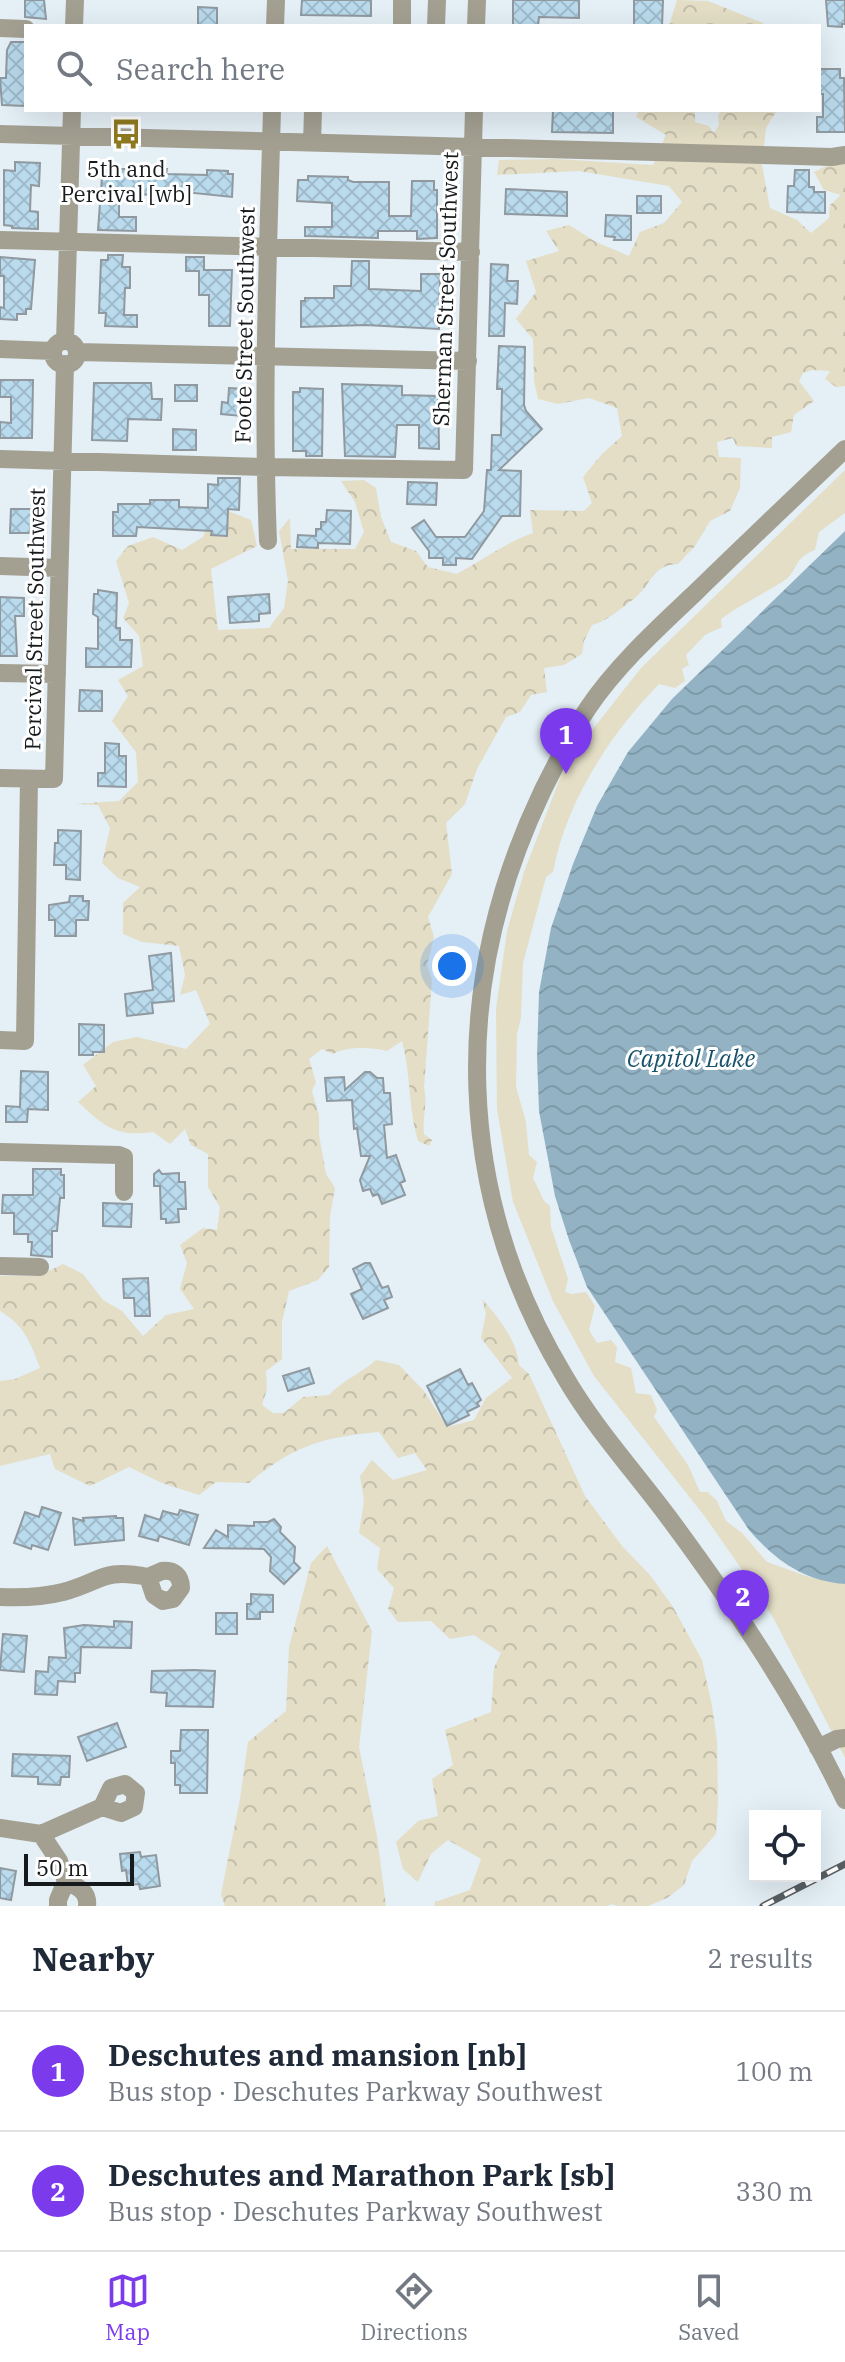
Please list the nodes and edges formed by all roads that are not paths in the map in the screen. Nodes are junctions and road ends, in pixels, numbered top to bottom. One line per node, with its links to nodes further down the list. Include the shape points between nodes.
1 (75, 0): 6 (street)
2 (276, 0): 7 (street)
3 (402, 0): 8 (street)
4 (437, 0): 9 (street)
5 (477, 0): 10 (street)
6 (74, 24)
7 (275, 24)
8 (402, 24)
9 (436, 24)
10 (476, 24)
11 (0, 28): 12 (street)
12 (24, 29)
13 (72, 112): 18 (street, Percival Street Southwest)
14 (272, 112): 19 (street, Foote Street Southwest)
15 (313, 112): 20 (street)
16 (474, 112): 21 (street, Sherman Street Southwest)
17 (0, 134): 18 (street)
18 (71, 136): 19 (street); 24 (street, Percival Street Southwest)
19 (271, 142): 20 (street); 25 (street, Foote Street Southwest)
20 (312, 143): 21 (street)
21 (473, 146): 22 (street); 26 (street, Sherman Street Southwest)
22 (845, 155)
23 (0, 240): 24 (street)
24 (68, 242): 25 (street); 28 (street, Percival Street Southwest)
25 (269, 247): 26 (street); 29 (street, Foote Street Southwest)
26 (471, 252): 30 (street, Sherman Street Southwest)
27 (0, 349): 28 (street)
28 (65, 352): 29 (street); 33 (street, Percival Street Southwest)
29 (266, 355): 30 (street); 34 (street, Foote Street Southwest)
30 (468, 361): 34 (street, Sherman Street Southwest, via 464,470)
31 (845, 449): 50 (street, via 650,636 588,708 550,776 511,866 488,946 477,1042 476,1098 496,1219 536,1324 566,1380 747,1625)
32 (0, 459): 33 (street)
33 (62, 460): 34 (street); 37 (street, Percival Street Southwest)
34 (266, 467): 35 (street, Foote Street Southwest)
35 (268, 541)
36 (0, 566): 37 (street)
37 (59, 568): 39 (street, Percival Street Southwest)
38 (0, 673): 39 (street)
39 (57, 674): 41 (street, Percival Street Southwest, via 54,779)
40 (0, 778): 41 (street)
41 (29, 779): 42 (street, Percival Street Southwest, via 25,1041)
42 (0, 1040)
43 (0, 1152): 44 (street, via 119,1155 124,1157)
44 (124, 1192)
45 (0, 1266): 46 (street)
46 (40, 1267)
47 (148, 1577): 48 (street, via 115,1573 64,1591)
48 (0, 1597)
49 (845, 1738): 50 (street)
50 (818, 1748): 51 (street)
51 (845, 1800)
52 (102, 1807): 54 (street)
53 (0, 1828): 54 (street)
54 (41, 1834): 55 (street)
55 (66, 1881): 56 (street); 57 (street, via 83,1891)
56 (58, 1906)
57 (87, 1906)

